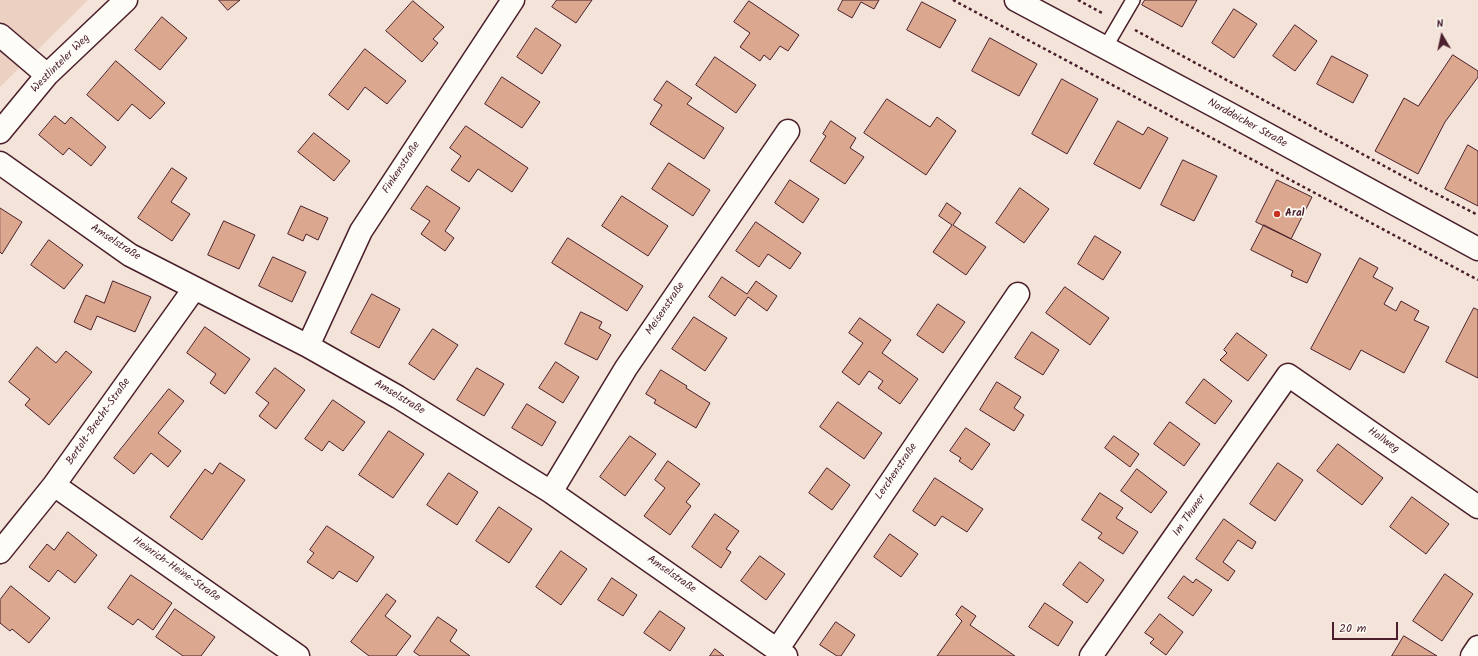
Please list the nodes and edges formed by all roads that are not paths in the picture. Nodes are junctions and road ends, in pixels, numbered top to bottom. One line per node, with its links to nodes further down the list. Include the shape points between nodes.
1 (126, 0): 7 (street, Westlinteler Weg)
2 (513, 0): 14 (street, Finkenstraße, via 361,231)
3 (1016, 0): 6 (street, Norddeicher Straße)
4 (1133, 0): 6 (lane)
5 (0, 35): 7 (street)
6 (1105, 48): 11 (street, Norddeicher Straße)
7 (47, 75): 9 (street, Westlinteler Weg)
8 (788, 131): 17 (street, Meisenstraße, via 626,368)
9 (0, 132)
10 (0, 163): 12 (street, Amselstraße, via 130,255)
11 (1478, 249)
12 (194, 289): 14 (street, Amselstraße); 16 (street, Bertolt-Brecht-Straße)
13 (1018, 294): 21 (street, Lerchenstraße)
14 (308, 346): 17 (street, Amselstraße, via 398,397)
15 (1288, 375): 18 (street, Hollweg); 23 (street, Im Thuner)
16 (54, 485): 19 (street, Bertolt-Brecht-Straße); 22 (street, Heinrich-Heine-Straße)
17 (552, 492): 21 (street, Amselstraße)
18 (1478, 507)
19 (0, 552)
20 (1478, 647): 24 (street)
21 (781, 653)
22 (298, 656)
23 (1091, 656)
24 (1472, 656)

